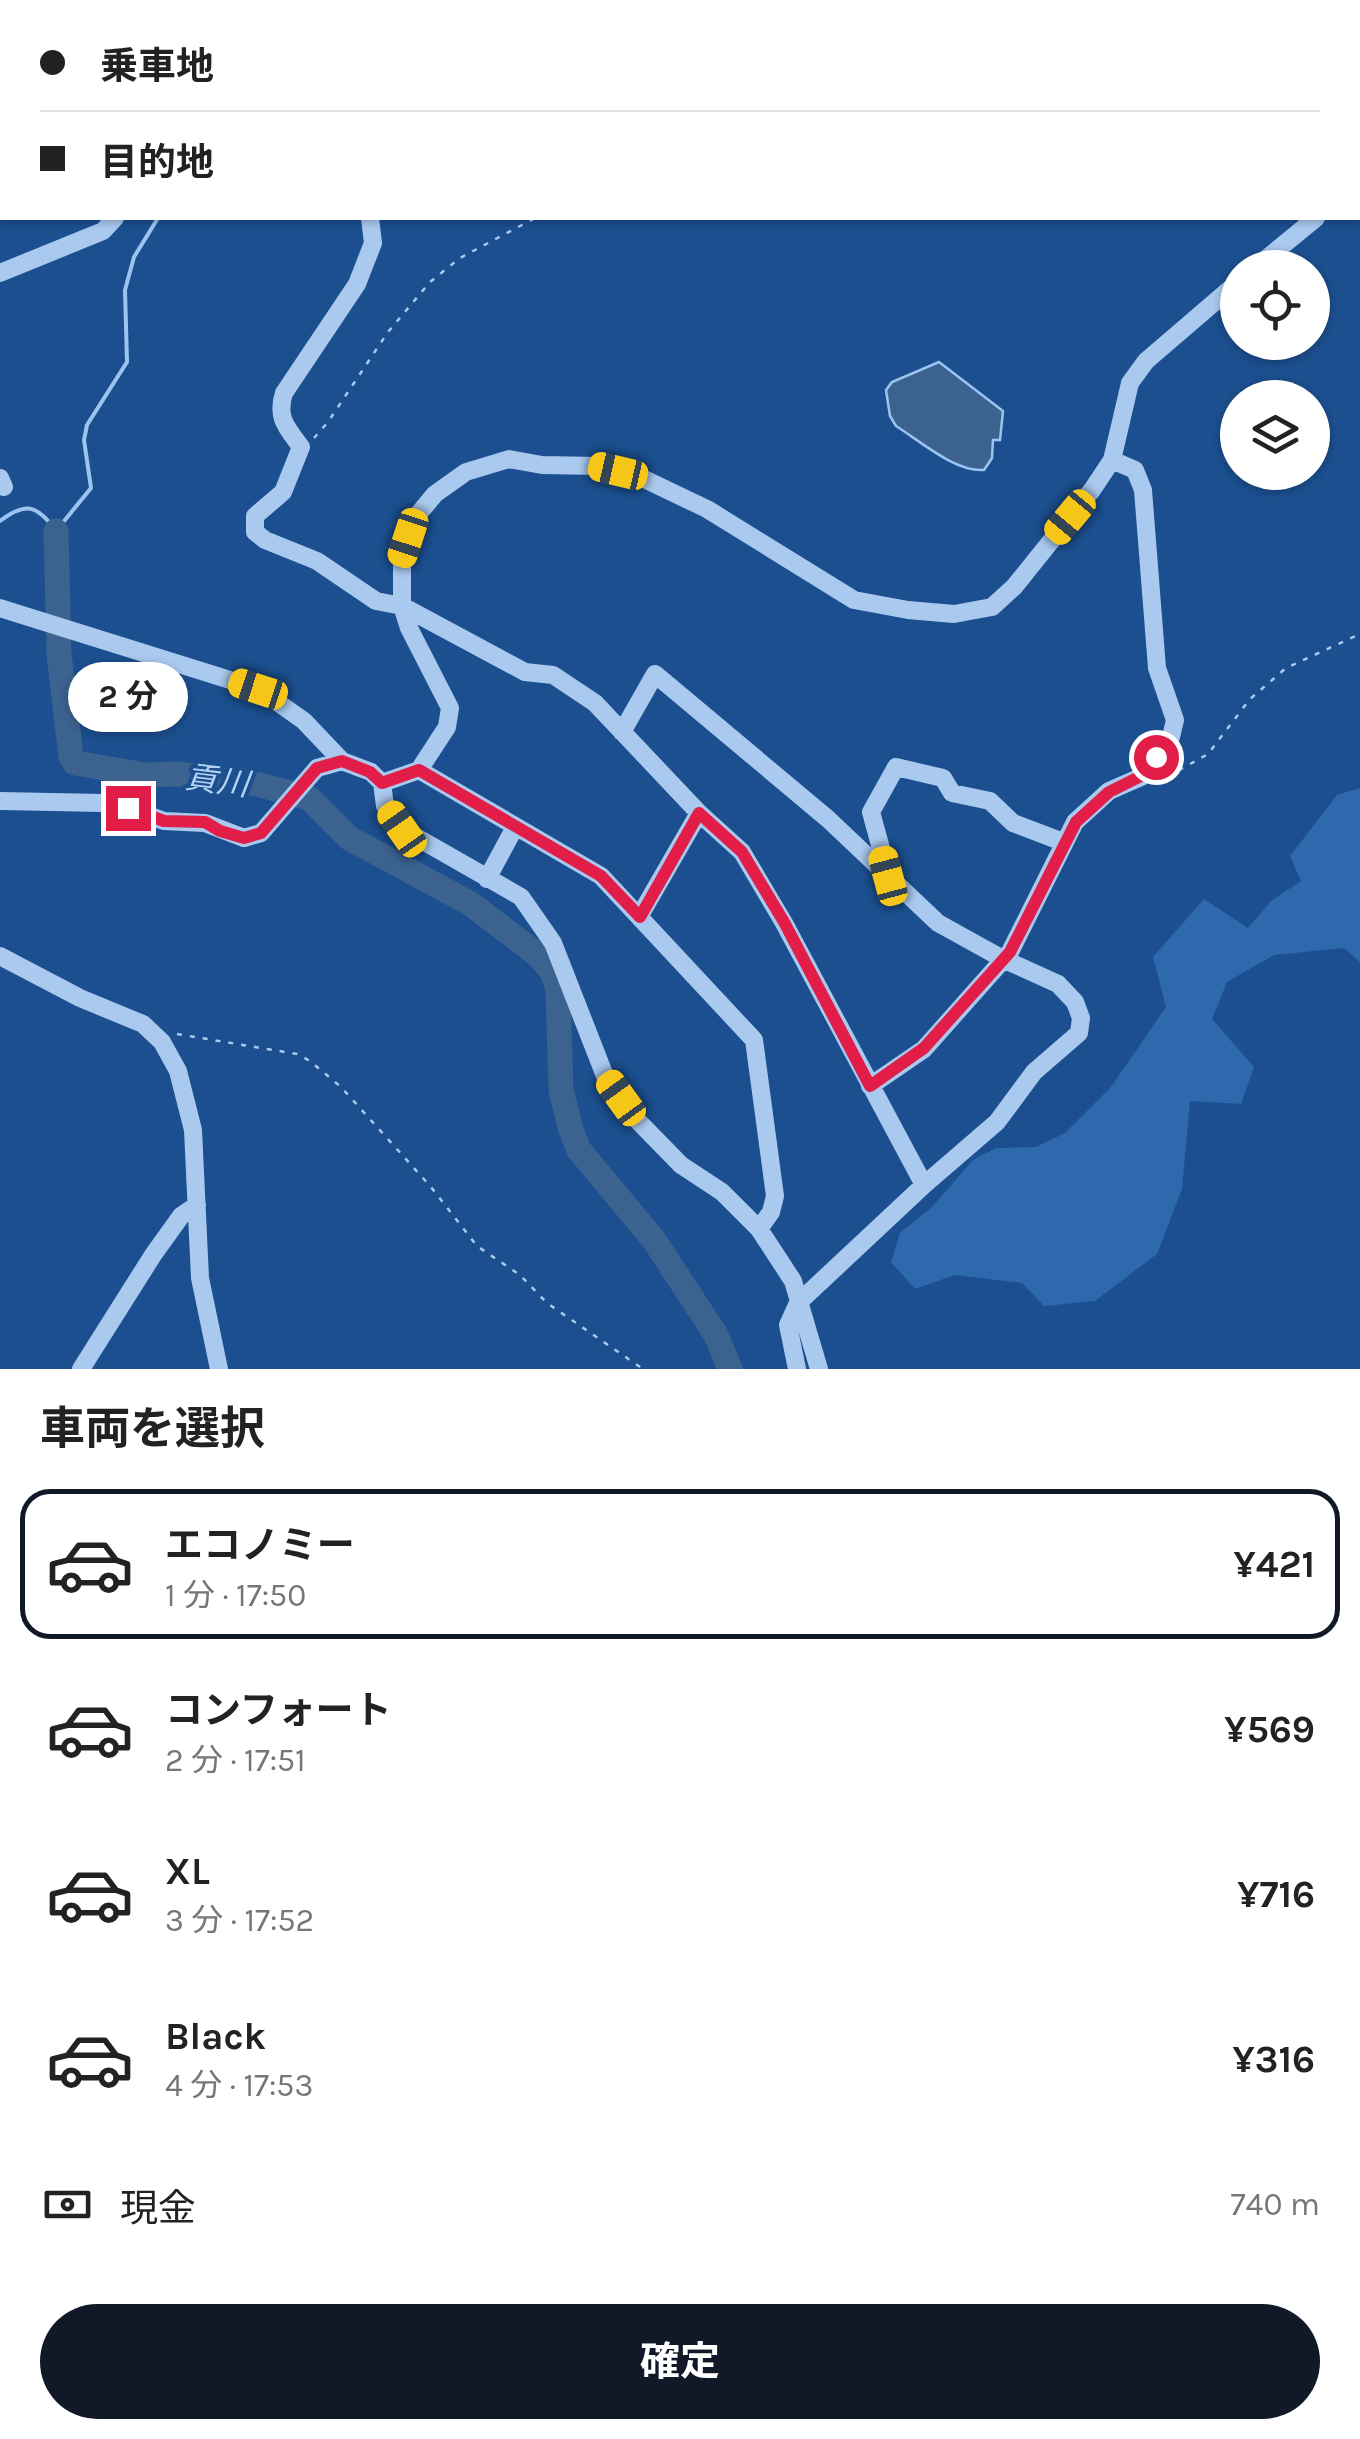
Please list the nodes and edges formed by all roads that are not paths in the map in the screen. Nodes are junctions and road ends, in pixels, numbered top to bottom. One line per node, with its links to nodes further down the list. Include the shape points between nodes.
1 (113, 220): 5 (street, via 103,231)
2 (370, 220): 8 (street, via 373,243 357,284 284,393 281,420 301,447 283,492 254,516 255,532 318,561 376,600)
3 (1310, 220): 4 (street)
4 (1276, 250)
5 (0, 273)
6 (1220, 297): 7 (street, via 1146,361 1130,384)
7 (1112, 460): 8 (street, via 1014,587 992,607 954,614 854,600 707,508 638,476 509,459 466,472 434,494 415,518 402,558); 17 (street, via 1134,470 1143,490 1156,668 1175,724 1141,776 1109,792)
8 (402, 606): 10 (street, via 524,672 554,675); 12 (street, via 450,708 447,727)
9 (0, 608): 11 (street, via 258,689 304,721)
10 (622, 732): 15 (street); 18 (street, via 654,674)
11 (342, 761): 13 (street); 14 (street, via 317,768 261,833 244,838 205,822 164,821 104,803)
12 (419, 770): 13 (street); 16 (street)
13 (382, 783): 19 (street, via 386,806 402,829)
14 (0, 802)
15 (699, 813): 20 (street); 23 (street, via 742,852)
16 (515, 828): 19 (street); 20 (street, via 601,876)
17 (1063, 842): 18 (street, via 1013,823 990,802 952,793 943,778 896,767 871,812); 22 (street)
18 (888, 876): 22 (street, via 938,923)
19 (486, 879): 26 (street, via 520,898 553,944 605,1076 638,1121)
20 (640, 917): 26 (street, via 754,1040 774,1196)
21 (0, 956): 25 (street, via 142,1024 162,1042 186,1091)
22 (1004, 959): 23 (street, via 924,1048); 24 (street, via 1058,984 1081,1018 1079,1033 1034,1072 997,1122)
23 (870, 1086): 24 (street)
24 (924, 1185): 27 (street)
25 (196, 1205): 28 (street, via 153,1255); 29 (street, via 200,1278)
26 (759, 1229): 27 (street, via 793,1281)
27 (798, 1303): 30 (street, via 788,1324); 31 (street)
28 (81, 1369)
29 (219, 1369)
30 (797, 1369)
31 (819, 1369)

